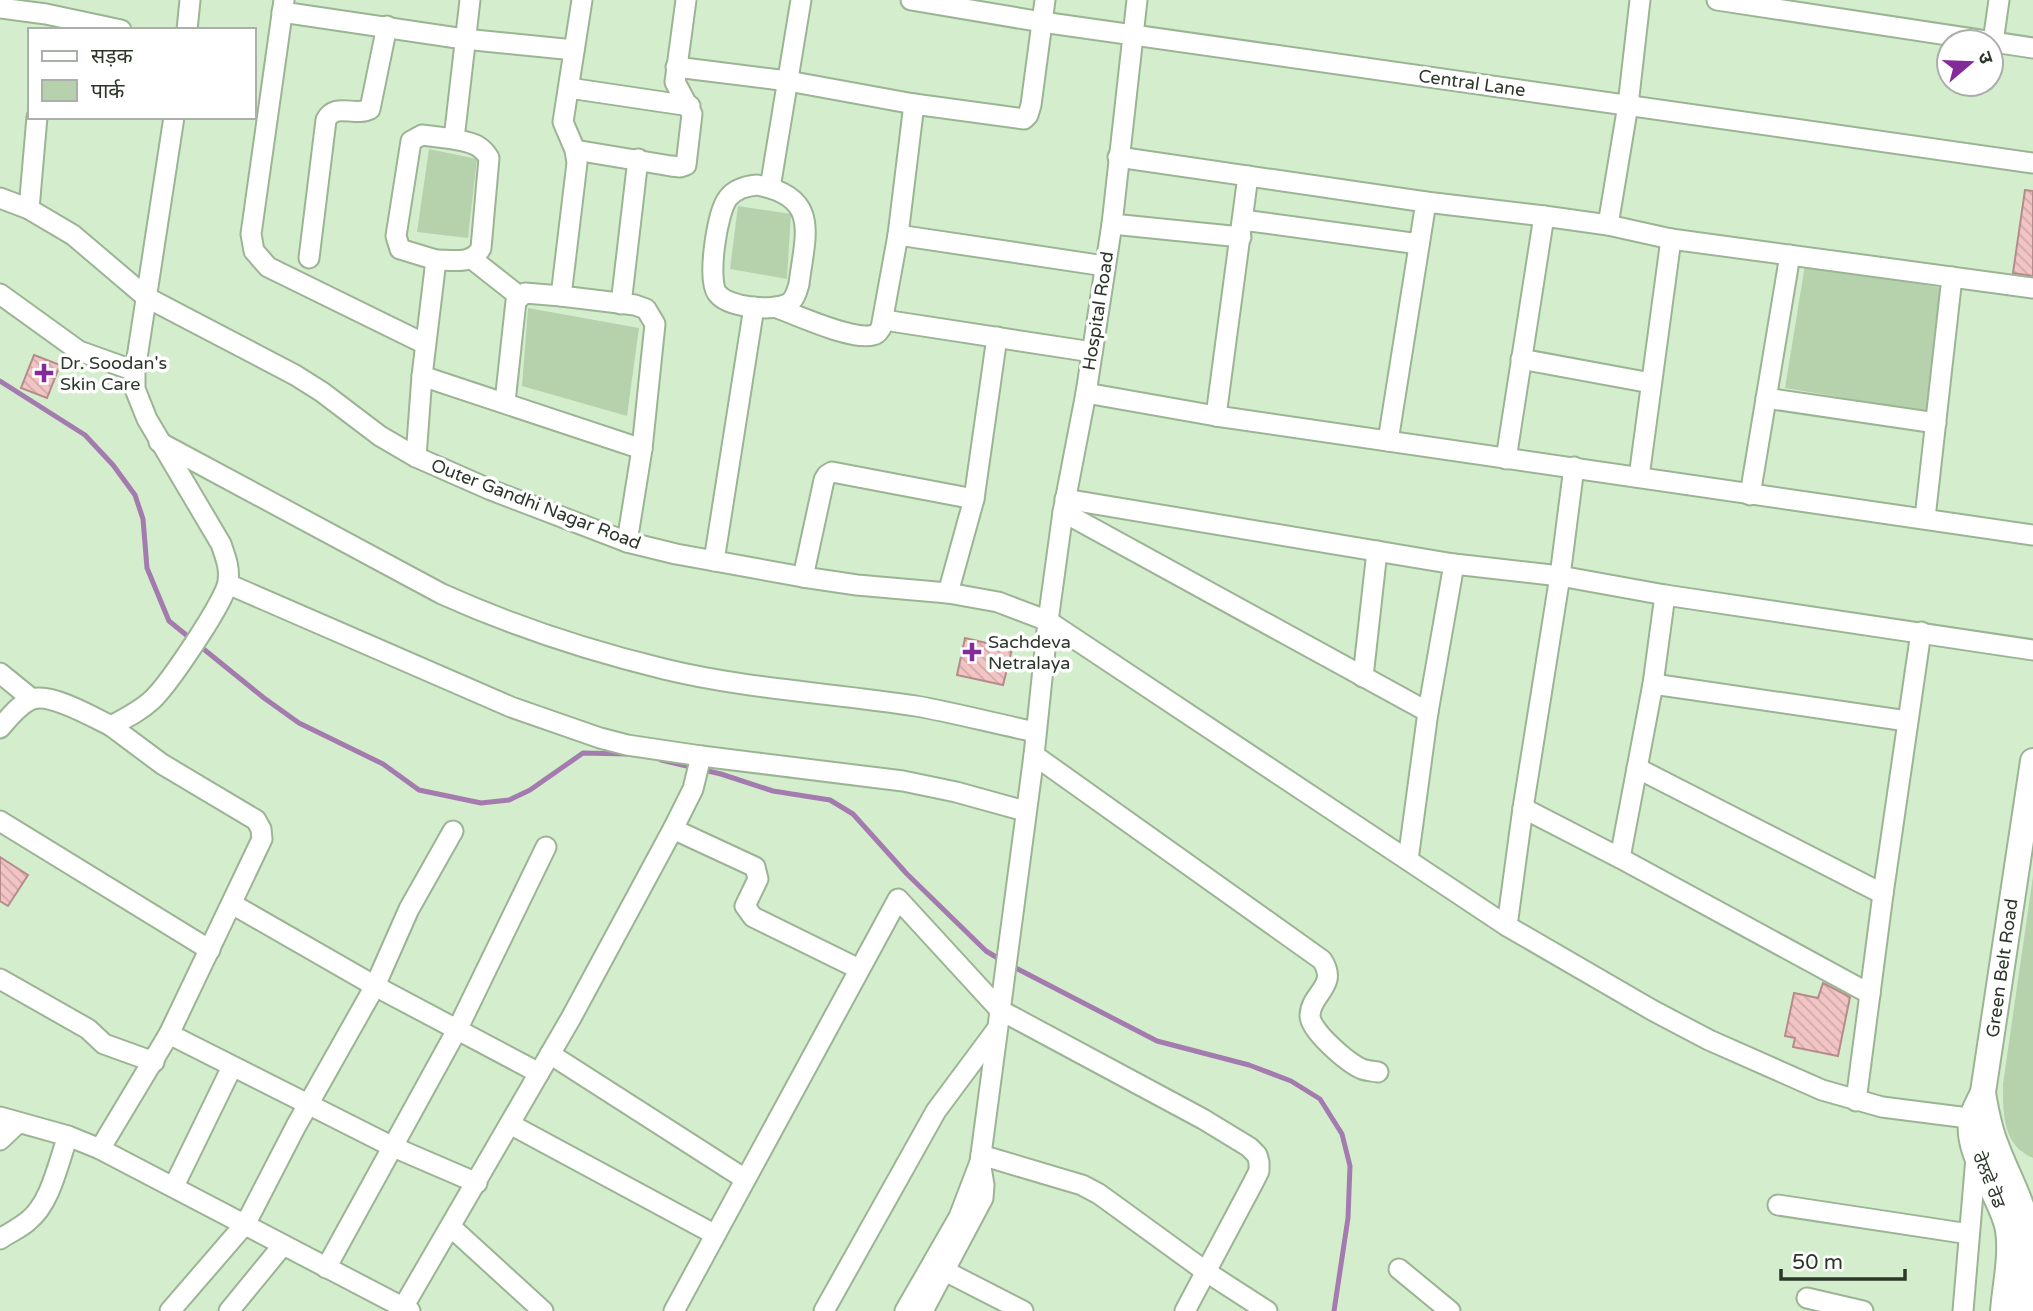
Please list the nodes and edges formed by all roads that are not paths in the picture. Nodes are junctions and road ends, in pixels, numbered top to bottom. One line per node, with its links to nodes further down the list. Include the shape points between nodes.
1 (190, 0): 19 (street)
2 (470, 0): 23 (street)
3 (582, 0): 26 (street)
4 (686, 0): 27 (street)
5 (801, 0): 28 (street)
6 (911, 0): 16 (street, Central Lane)
7 (1045, 0): 16 (street)
8 (1137, 0): 22 (street, Hospital Road)
9 (1640, 0): 32 (street)
10 (1717, 0): 12 (street)
11 (1999, 0): 20 (street)
12 (1767, 4): 21 (street)
13 (283, 6): 17 (street); 68 (street, via 251,234 254,251 268,267)
14 (0, 8): 15 (street)
15 (45, 22): 18 (street)
16 (1042, 22): 22 (street, Central Lane); 30 (street, via 1031,106 1024,119)
17 (387, 26): 23 (street); 53 (street, via 370,109 333,111 326,120)
18 (102, 28)
19 (187, 28)
20 (1995, 28)
21 (1935, 32)
22 (1132, 33): 32 (street, Central Lane); 37 (street, Hospital Road)
23 (464, 39): 26 (street); 35 (street)
24 (2005, 44): 25 (street)
25 (2033, 48)
26 (574, 50): 29 (street)
27 (676, 67): 28 (street); 31 (street, via 675,82)
28 (788, 81): 30 (street); 41 (street)
29 (569, 88): 31 (street); 36 (street, via 563,122)
30 (914, 104): 49 (street)
31 (690, 106): 38 (street, via 686,164 680,167)
32 (1628, 106): 39 (street, Central Lane); 47 (street)
33 (37, 119): 44 (street)
34 (174, 119): 62 (street)
35 (454, 139): 54 (street, via 477,144 489,158 481,248); 55 (street, via 422,135 411,141 396,236 400,249)
36 (575, 150): 38 (street); 61 (street, via 576,177)
37 (1118, 157): 40 (street); 46 (street, Hospital Road)
38 (638, 159): 63 (street)
39 (2033, 163)
40 (1248, 176): 43 (street); 48 (street)
41 (770, 188): 64 (street, via 745,187 728,197 711,271 717,293); 65 (street, via 803,209 806,226 796,293 791,302)
42 (0, 198): 44 (street, Outer Gandhi Nagar Road)
43 (1426, 202): 45 (street); 51 (street)
44 (29, 209): 62 (street, Outer Gandhi Nagar Road, via 73,234)
45 (1544, 216): 47 (street); 70 (street)
46 (1112, 224): 48 (street); 56 (street, Hospital Road)
47 (1608, 225): 50 (street)
48 (1242, 229): 51 (street); 77 (street)
49 (898, 235): 56 (street); 66 (street)
50 (1671, 239): 52 (street); 73 (street)
51 (1419, 244): 79 (street)
52 (1790, 255): 57 (street); 75 (street)
53 (309, 258)
54 (472, 259): 55 (street); 60 (street)
55 (436, 260): 68 (street)
56 (1105, 266): 69 (street, Hospital Road)
57 (1952, 277): 58 (street); 78 (street)
58 (2033, 288)
59 (0, 294): 71 (street, via 79,351)
60 (519, 296): 61 (street); 76 (street)
61 (561, 296): 63 (street)
62 (146, 297): 71 (street); 82 (street, Outer Gandhi Nagar Road, via 295,375)
63 (621, 304): 81 (street, via 646,309 655,324)
64 (754, 307): 65 (street); 93 (street)
65 (775, 307): 66 (street, via 822,326 864,336 878,333)
66 (884, 320): 67 (street)
67 (997, 337): 69 (street); 87 (street)
68 (425, 344): 72 (street)
69 (1092, 352): 74 (street, Hospital Road)
70 (1521, 359): 73 (street); 83 (street)
71 (135, 371): 80 (street, via 140,405)
72 (422, 376): 76 (street); 82 (street)
73 (1651, 383): 85 (street)
74 (1086, 394): 77 (street); 88 (street, Hospital Road)
75 (1766, 398): 78 (street); 86 (street)
76 (505, 402): 81 (street)
77 (1216, 416): 79 (street)
78 (1936, 423): 89 (street)
79 (1388, 441): 83 (street)
80 (159, 442): 97 (street, via 221,544); 111 (street, via 442,594 551,636 673,671 919,707)
81 (642, 449): 91 (street)
82 (416, 457): 91 (street, Outer Gandhi Nagar Road)
83 (1506, 459): 84 (street)
84 (1574, 467): 85 (street); 95 (street)
85 (1639, 477): 86 (street)
86 (1750, 495): 89 (street)
87 (974, 499): 96 (street, via 832,472 824,480); 98 (street)
88 (1064, 506): 92 (street); 100 (street, Hospital Road); 104 (street)
89 (1925, 518): 90 (street)
90 (2033, 534)
91 (627, 542): 93 (street, Outer Gandhi Nagar Road)
92 (1377, 551): 94 (street); 104 (street)
93 (714, 561): 96 (street, Outer Gandhi Nagar Road)
94 (1454, 564): 95 (street); 107 (street)
95 (1560, 576): 99 (street); 116 (street)
96 (803, 577): 98 (street, Outer Gandhi Nagar Road)
97 (228, 584): 109 (street, via 177,670 153,699); 113 (street, via 543,719 627,745)
98 (948, 593): 100 (street, Outer Gandhi Nagar Road, via 998,602)
99 (1665, 595): 101 (street); 105 (street)
100 (1048, 621): 111 (street, Hospital Road); 123 (street, Outer Gandhi Nagar Road)
101 (1921, 632): 102 (street); 108 (street)
102 (2033, 650)
103 (0, 673): 106 (street)
104 (1363, 677): 107 (street)
105 (1653, 684): 108 (street); 115 (street)
106 (32, 699): 109 (street, via 48,698); 110 (street)
107 (1428, 712): 123 (street)
108 (1907, 721): 124 (street)
109 (111, 726): 125 (street, via 162,764 256,820 262,839)
110 (0, 728)
111 (1036, 732): 112 (street, Hospital Road)
112 (1034, 755): 117 (street, Hospital Road); 138 (street, via 1322,960 1328,973 1311,1010 1314,1029 1355,1065)
113 (700, 760): 117 (street, via 903,781); 119 (street)
114 (2033, 763): 142 (main road, Green Belt Road)
115 (1637, 768): 122 (street); 124 (street)
116 (1523, 808): 122 (street); 126 (street)
117 (1025, 811): 132 (street, Hospital Road)
118 (0, 821): 127 (street)
119 (673, 829): 128 (street, via 755,867 758,879 745,906 753,917); 135 (street)
120 (453, 831): 130 (street, via 409,909)
121 (546, 847): 133 (street)
122 (1620, 858): 131 (street)
123 (1408, 860): 126 (street, Outer Gandhi Nagar Road)
124 (1883, 894): 131 (street)
125 (232, 904): 127 (street); 130 (street)
126 (1507, 926): 140 (street, Outer Gandhi Nagar Road, via 1709,1040)
127 (210, 950): 134 (street)
128 (859, 969): 132 (street, via 898,899); 151 (street)
129 (0, 979): 136 (street, via 88,1029 104,1044)
130 (375, 986): 133 (street); 141 (street)
131 (1870, 994): 140 (street)
132 (1000, 1011): 150 (street, Hospital Road); 164 (street, via 1203,1119 1257,1155 1259,1171); 174 (street, via 936,1111)
133 (458, 1028): 139 (street); 147 (street)
134 (169, 1034): 136 (street); 137 (street)
135 (550, 1054): 139 (street); 151 (street)
136 (154, 1062): 148 (street)
137 (232, 1067): 141 (street); 153 (street)
138 (1378, 1072)
139 (539, 1073): 144 (street)
140 (1856, 1101): 142 (street, Outer Gandhi Nagar Road)
141 (309, 1104): 147 (street); 156 (street)
142 (1980, 1119): 149 (main road, ਰੇਲਵੇ ਰੋਡ, via 1972,1137); 155 (main road)
143 (9, 1120): 145 (street); 146 (street)
144 (510, 1124): 152 (street); 158 (street)
145 (68, 1136): 148 (street); 160 (street, via 38,1210)
146 (0, 1140)
147 (391, 1146): 152 (street); 162 (street)
148 (100, 1149): 153 (street)
149 (1976, 1152): 155 (main road, ਰੇਲਵੇ ਰੋਡ); 159 (street)
150 (980, 1158): 164 (street, via 1082,1185); 165 (street, via 982,1198); 175 (street, via 959,1217)
151 (745, 1179): 158 (street)
152 (477, 1183): 157 (street)
153 (174, 1186): 156 (street)
154 (1778, 1205): 159 (street)
155 (2019, 1208): 166 (main road, via 2029,1252)
156 (246, 1223): 161 (street); 170 (street)
157 (451, 1227): 168 (street); 172 (street)
158 (714, 1234): 173 (street)
159 (1969, 1234): 181 (street)
160 (0, 1239)
161 (283, 1245): 162 (street); 171 (street)
162 (326, 1268): 168 (street)
163 (1399, 1269): 179 (street)
164 (1205, 1270): 169 (street); 178 (street)
165 (945, 1271): 176 (street); 177 (street)
166 (2021, 1293): 182 (main road)
167 (1807, 1298): 180 (street)
168 (405, 1310)
169 (1262, 1310)
170 (170, 1311)
171 (229, 1311)
172 (543, 1311)
173 (674, 1311)
174 (824, 1311)
175 (905, 1311)
176 (923, 1311)
177 (1023, 1311)
178 (1185, 1311)
179 (1450, 1311)
180 (1863, 1311)
181 (1963, 1311)
182 (2003, 1311)

